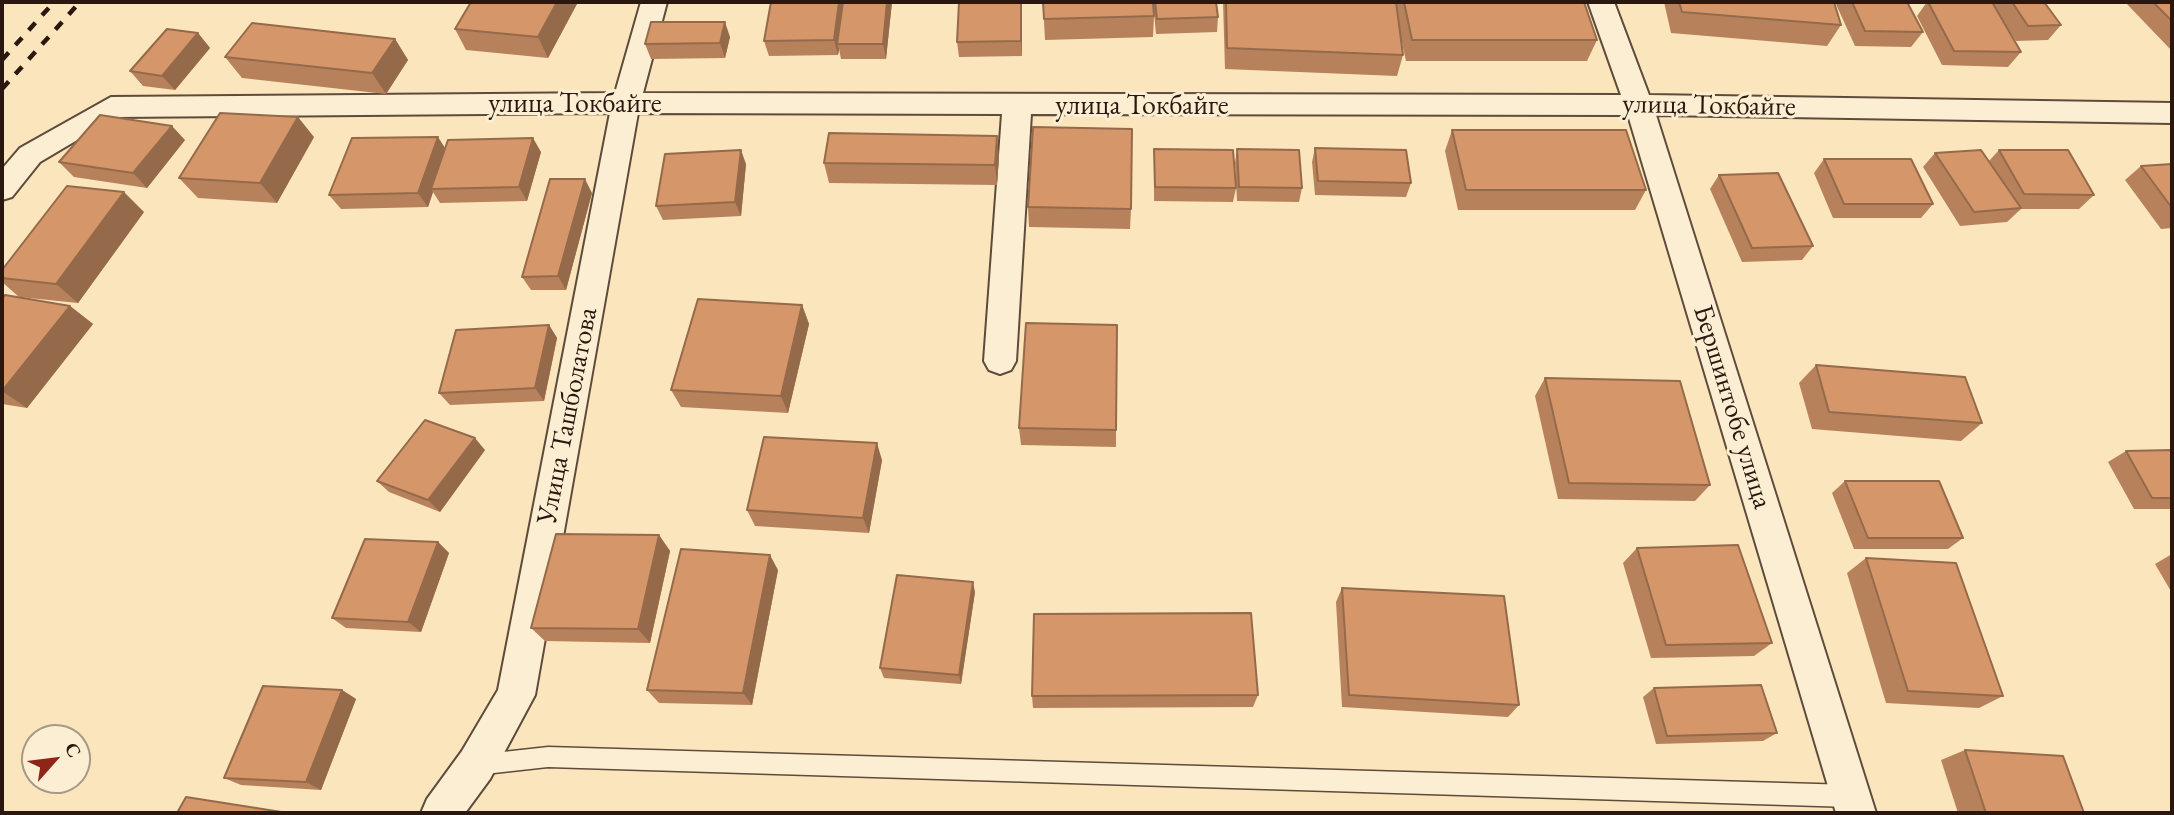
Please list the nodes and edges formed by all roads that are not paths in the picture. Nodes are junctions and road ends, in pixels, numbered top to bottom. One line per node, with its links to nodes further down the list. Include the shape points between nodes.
1 (654, 2): 3 (street, Улица Ташболатова)
2 (1601, 2): 4 (street, Бершинтобе улица)
3 (626, 103): 5 (street, улица Токбайге); 7 (street, улица Токбайге, via 111,107 30,156); 9 (street, Улица Ташболатова, via 516,695)
4 (1639, 105): 5 (street, улица Токбайге); 6 (street, улица Токбайге); 10 (street, Бершинтобе улица)
5 (1017, 106): 8 (street)
6 (2172, 113)
7 (2, 189)
8 (1000, 361)
9 (476, 765): 10 (lane, via 548,757); 11 (street, Улица Ташболатова)
10 (1854, 804)
11 (441, 813)

